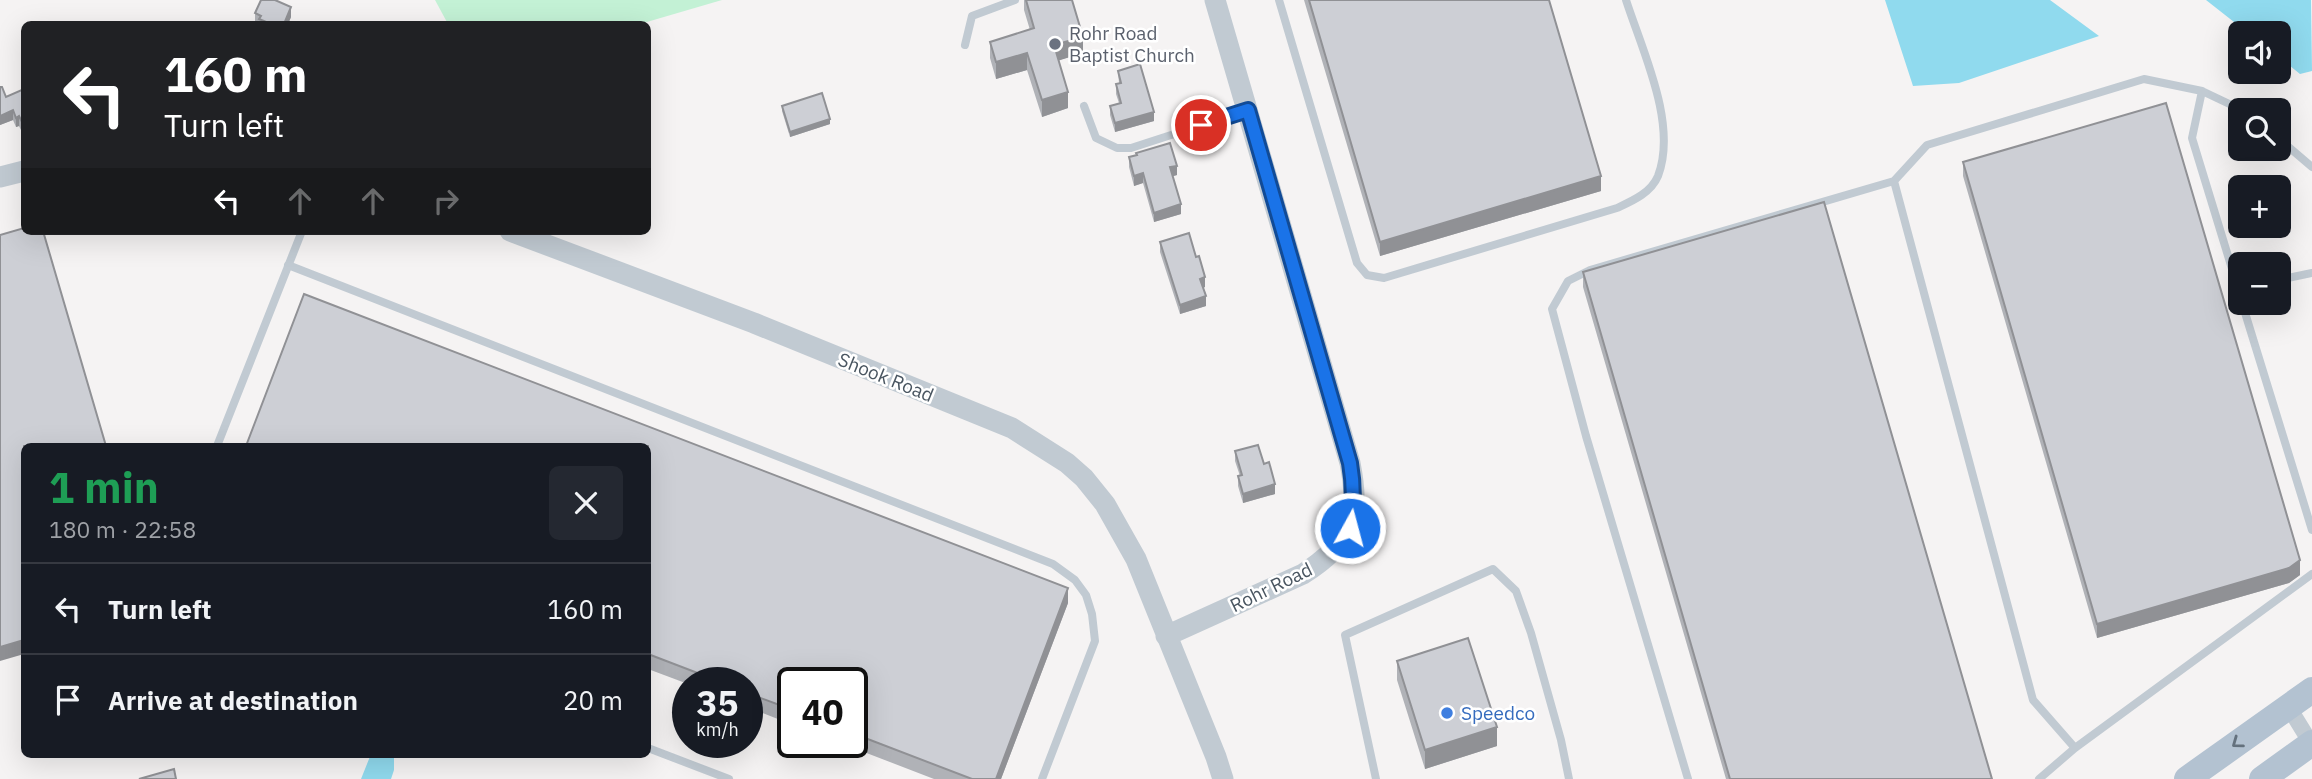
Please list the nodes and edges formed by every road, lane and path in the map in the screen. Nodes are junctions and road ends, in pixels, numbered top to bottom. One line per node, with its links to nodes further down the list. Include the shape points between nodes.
1 (1015, 0): 5 (lane, via 972,16)
2 (1215, 0): 9 (street, Rohr Road)
3 (1279, 0): 4 (lane, via 1357,263 1367,275 1384,278 1617,208 1640,197 1658,178 1665,142 1659,107)
4 (1626, 0)
5 (965, 45)
6 (2202, 91): 7 (lane); 14 (lane, via 2144,79 1927,145); 17 (lane, via 2192,138)
7 (2228, 103)
8 (1084, 106): 9 (lane, via 1096,138 1117,148 1131,148)
9 (1248, 110): 25 (street, Rohr Road, via 1350,463 1354,506 1350,528 1323,561)
10 (2291, 149): 11 (lane)
11 (2312, 167)
12 (21, 172): 13 (street)
13 (0, 177)
14 (1894, 181): 29 (lane, via 2033,700); 36 (lane, via 1590,270 1568,281 1552,309)
15 (300, 235): 18 (lane)
16 (521, 235): 25 (street, Shook Road, via 766,328 1012,428 1039,444 1084,478 1105,504 1136,559)
17 (2228, 255)
18 (288, 265): 22 (lane); 32 (lane, via 1053,564 1076,580 1086,595 1095,642)
19 (2312, 273): 20 (lane)
20 (2291, 277)
21 (2246, 315): 23 (lane)
22 (218, 443)
23 (2312, 530)
24 (2312, 574): 29 (lane)
25 (1166, 636): 33 (street)
26 (2312, 690): 27 (main road)
27 (2288, 706): 28 (street); 38 (main road, one-way to 38)
28 (2312, 744): 39 (main road)
29 (2076, 748): 37 (lane)
30 (651, 749): 31 (lane)
31 (729, 779)
32 (1042, 779)
33 (1223, 779)
34 (1376, 779): 35 (lane, via 1345,635 1493,569 1516,590)
35 (1569, 779)
36 (1688, 779)
37 (2039, 779)
38 (2187, 779)
39 (2262, 779)

